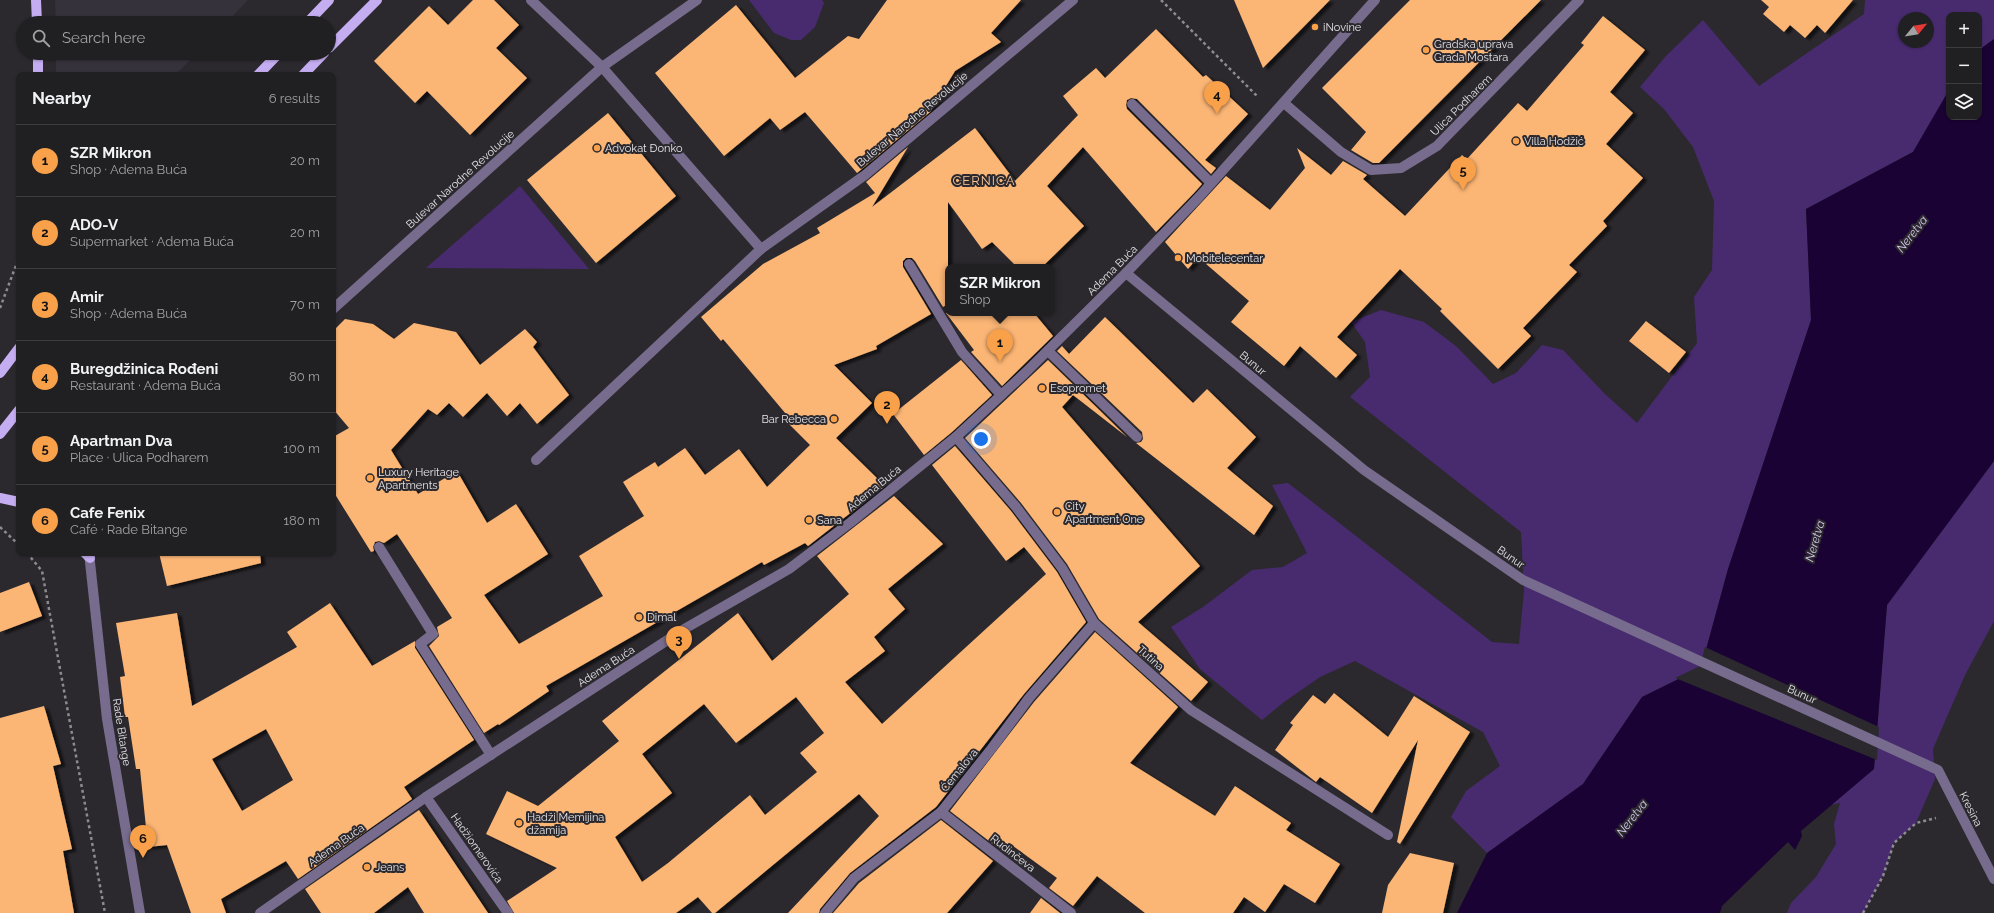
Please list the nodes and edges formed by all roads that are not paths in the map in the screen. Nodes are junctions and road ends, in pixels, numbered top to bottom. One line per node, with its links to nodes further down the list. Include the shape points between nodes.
1 (36, 0): 9 (main road)
2 (329, 0): 10 (main road)
3 (377, 0): 11 (main road)
4 (531, 0): 15 (street)
5 (696, 0): 15 (street, Bulevar Narodne Revolucije)
6 (1072, 0): 22 (street, Bulevar Narodne Revolucije, via 866,175)
7 (1375, 0): 19 (street, Adema Buća)
8 (1580, 0): 19 (street, Ulica Podharem, via 1437,146 1401,168 1371,170 1341,152)
9 (37, 16)
10 (314, 16)
11 (336, 41)
12 (38, 60): 16 (main road)
13 (272, 60): 17 (main road)
14 (317, 60): 18 (main road)
15 (602, 67): 22 (street); 25 (street, Bulevar Narodne Revolucije)
16 (38, 72)
17 (261, 72)
18 (306, 72)
19 (1284, 103): 21 (street, Adema Buća)
20 (1132, 104): 21 (street)
21 (1212, 182): 24 (street, Adema Buća)
22 (761, 249): 34 (street, Bulevar Narodne Revolucije)
23 (910, 264): 29 (street, via 962,352)
24 (1126, 273): 26 (street, Adema Buća); 41 (street, Bunur, via 1364,470 1523,580)
25 (336, 306)
26 (1048, 351): 29 (street, Adema Buća); 33 (street)
27 (16, 352): 28 (main road)
28 (0, 372)
29 (1002, 395): 32 (street, Adema Buća)
30 (16, 414): 31 (main road)
31 (0, 434)
32 (956, 437): 39 (street, Tutina, via 1016,507 1062,568); 40 (street, Adema Buća, via 788,569 686,628)
33 (1137, 437)
34 (536, 460)
35 (0, 498): 36 (main road)
36 (16, 501)
37 (379, 547): 40 (street, via 433,634 420,644)
38 (88, 556): 46 (street, Rade Bitange, via 107,719)
39 (1094, 623): 43 (street, Ćemalova, via 1029,698); 44 (street, Tutina, via 1191,710)
40 (491, 755): 42 (street, Adema Buća)
41 (1938, 770): 45 (street, Kresina)
42 (426, 797): 47 (street, Adema Buća); 48 (street, Hadžiomerovića)
43 (941, 812): 49 (street, Ćemalova, via 854,878); 50 (street, Rudinčeva)
44 (1388, 835)
45 (1994, 879)
46 (140, 913)
47 (260, 913)
48 (508, 913)
49 (825, 913)
50 (1071, 913)

